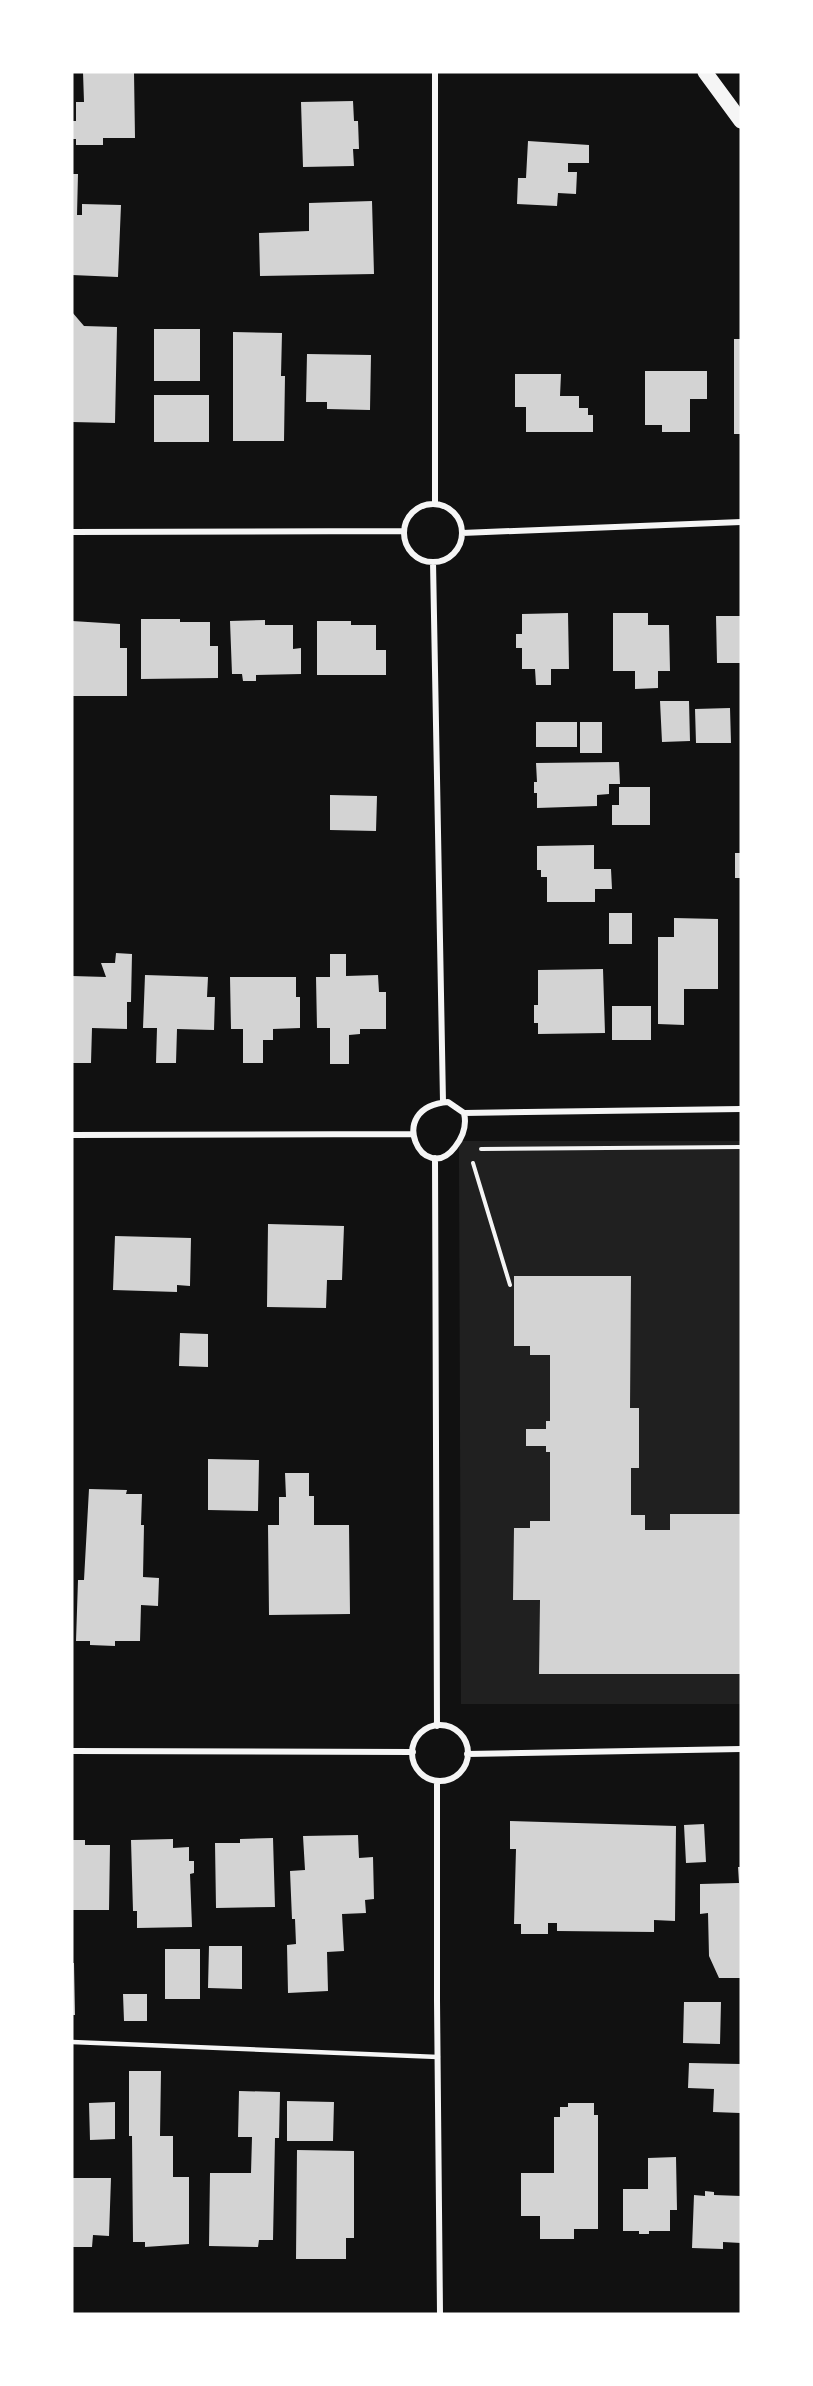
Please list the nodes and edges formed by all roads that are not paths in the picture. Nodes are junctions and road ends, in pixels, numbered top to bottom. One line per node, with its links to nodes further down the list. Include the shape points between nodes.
1 (435, 72): 4 (street)
2 (705, 72): 3 (main road)
3 (741, 121)
4 (435, 503): 6 (street, via 416,508 408,516); 8 (street, via 453,512)
5 (741, 522): 8 (street)
6 (404, 531): 7 (street); 9 (street, via 411,553)
7 (72, 532)
8 (462, 533): 9 (street, via 453,554)
9 (433, 562): 10 (street)
10 (443, 1102): 12 (street); 13 (street, via 421,1114)
11 (741, 1109): 12 (street)
12 (464, 1113): 15 (street, via 465,1130 457,1145 446,1156)
13 (413, 1134): 14 (street); 15 (street, via 418,1149)
14 (72, 1135)
15 (435, 1158): 16 (street)
16 (437, 1726): 19 (street, via 423,1731); 20 (street, via 459,1733)
17 (741, 1749): 20 (street)
18 (72, 1751): 19 (street)
19 (412, 1752): 21 (street, via 420,1773)
20 (467, 1754): 21 (street, via 459,1773)
21 (437, 1781): 23 (street)
22 (72, 2042): 23 (lane)
23 (438, 2057): 24 (street)
24 (440, 2314)

